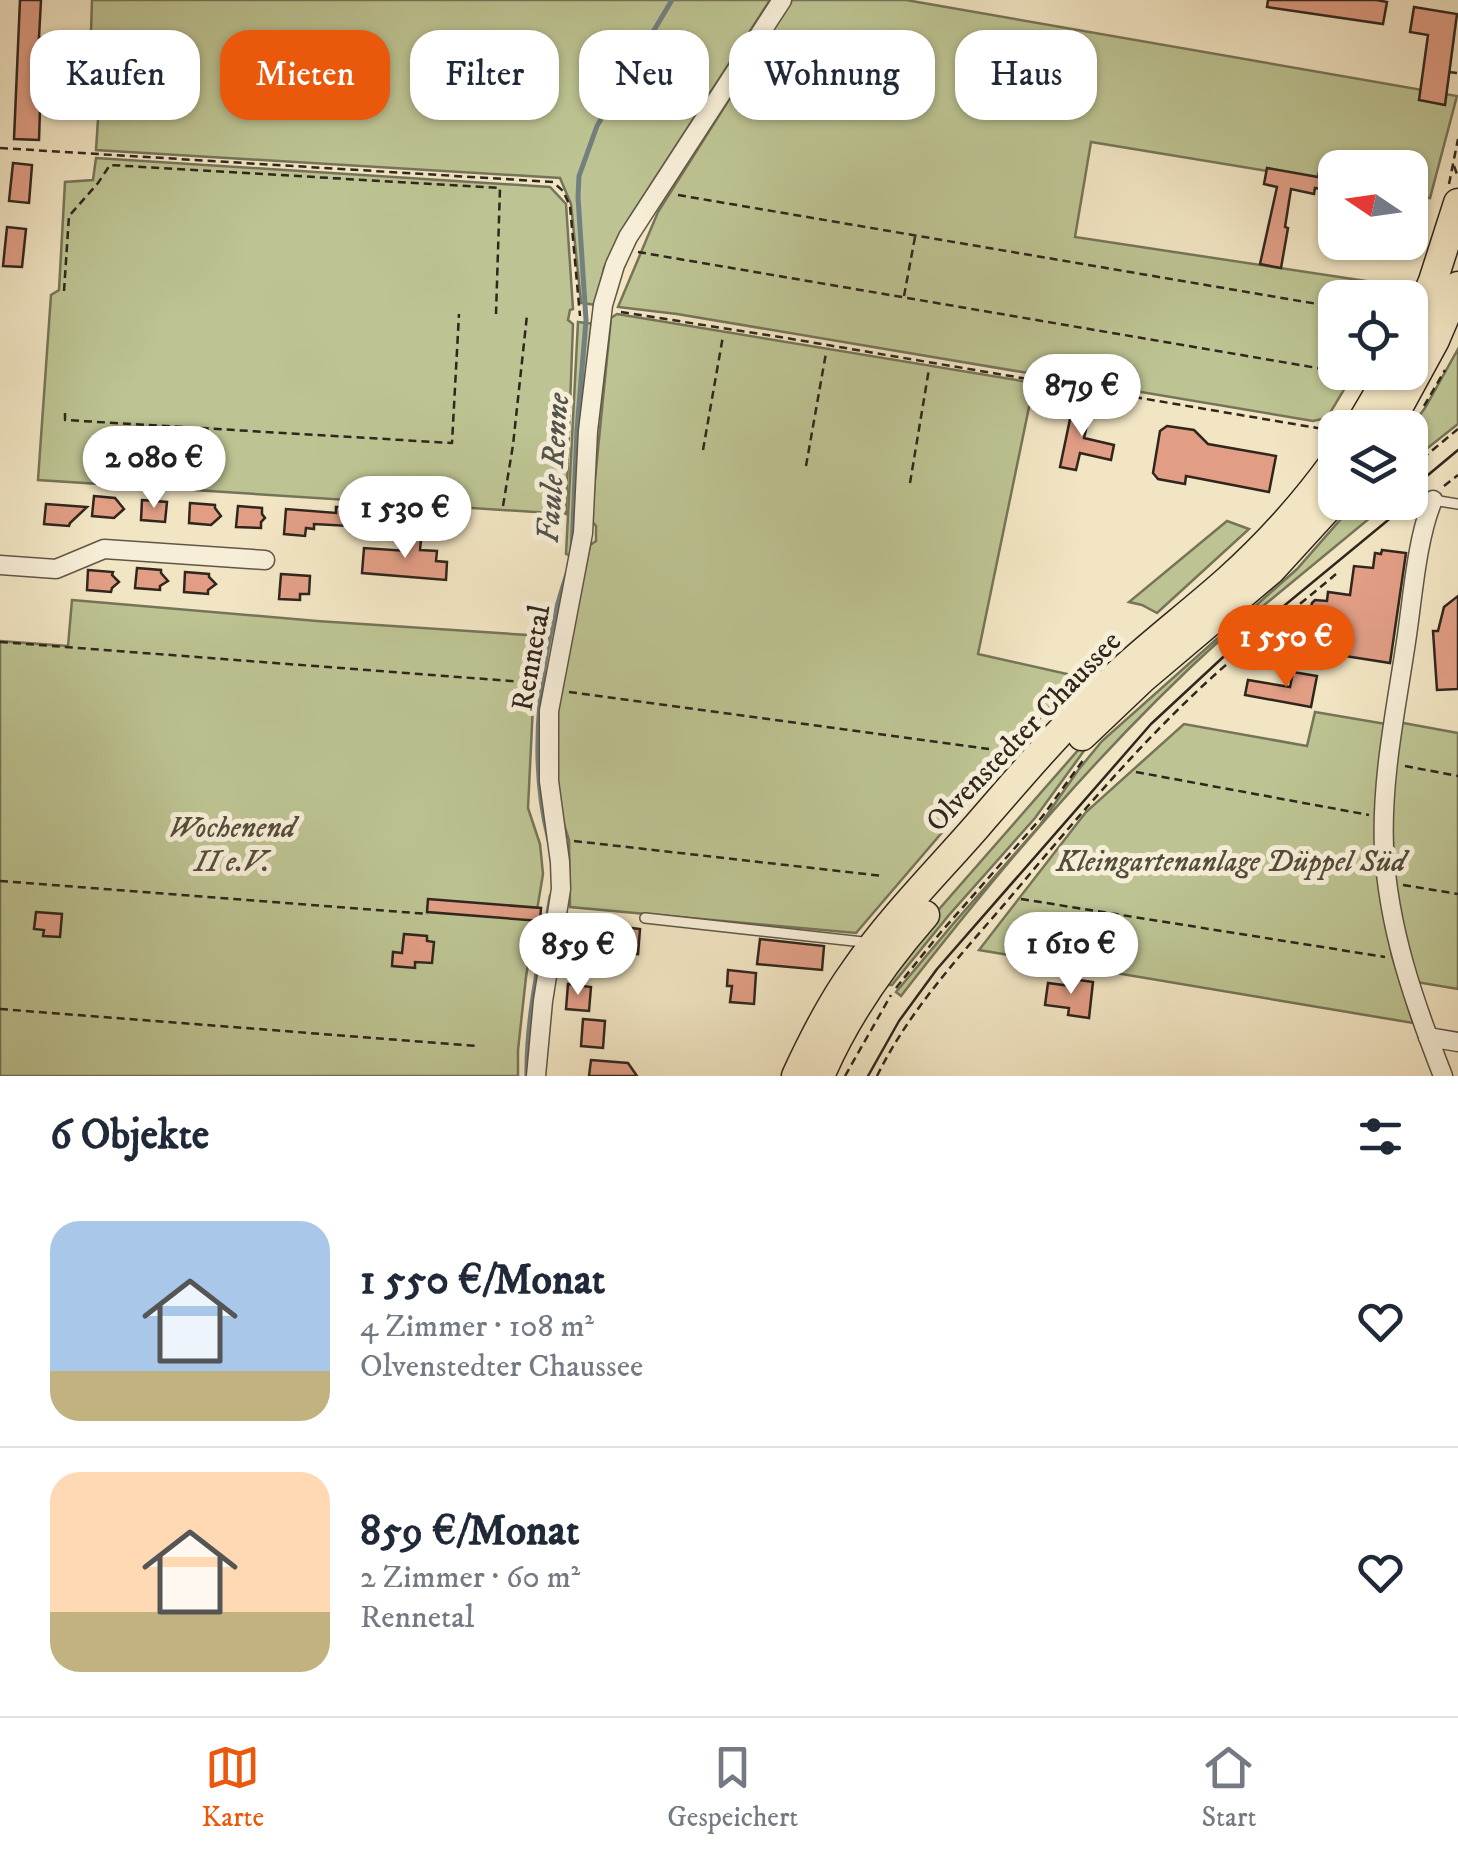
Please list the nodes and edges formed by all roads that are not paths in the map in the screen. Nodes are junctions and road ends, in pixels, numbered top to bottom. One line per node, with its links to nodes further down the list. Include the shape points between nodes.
1 (782, 0): 18 (street, Rennetal, via 628,238 610,278 588,431 583,532 549,711 561,889)
2 (1458, 203): 4 (main road)
3 (1458, 286): 5 (main road)
4 (1428, 289)
5 (1428, 348)
6 (1393, 390): 7 (main road)
7 (1374, 410)
8 (1318, 493): 15 (main road, Olvenstedter Chaussee, via 1080,710)
9 (1433, 497): 10 (lane); 16 (street, via 1388,764 1385,818 1387,882 1401,960)
10 (1458, 504)
11 (1318, 515): 20 (main road, Olvenstedter Chaussee, via 1271,570 1079,739 886,960)
12 (265, 560): 13 (street, via 104,549 56,570)
13 (0, 565)
14 (645, 918): 15 (lane, via 863,942)
15 (870, 949): 19 (main road, Olvenstedter Chaussee, via 826,1014)
16 (1428, 1037): 17 (street); 21 (street)
17 (1458, 1042)
18 (536, 1076)
19 (796, 1076)
20 (820, 1076)
21 (1443, 1076)

